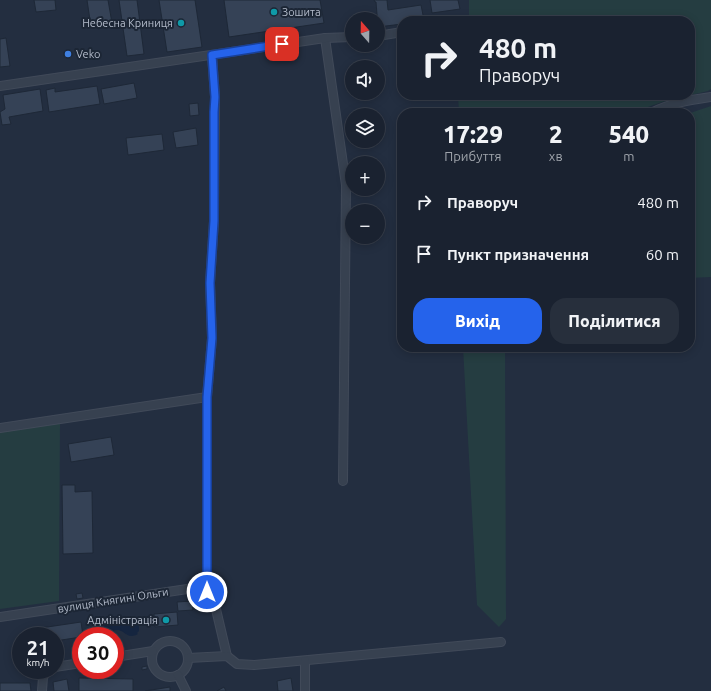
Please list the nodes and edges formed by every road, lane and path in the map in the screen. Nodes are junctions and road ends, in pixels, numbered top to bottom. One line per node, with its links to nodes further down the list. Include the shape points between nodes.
1 (397, 33): 2 (street)
2 (385, 35)
3 (345, 37): 4 (street)
4 (325, 38): 5 (street); 13 (street, via 346,185)
5 (212, 55): 6 (street); 11 (street, via 215,97 214,214 210,283 212,338)
6 (0, 86)
7 (711, 97): 8 (street)
8 (695, 99)
9 (689, 100): 10 (street)
10 (659, 108)
11 (207, 397): 12 (street); 14 (street)
12 (0, 428)
13 (343, 481)
14 (207, 592): 15 (street, вулиця Княгині Ольги, via 194,588); 19 (street, via 215,605)
15 (0, 617)
16 (501, 642): 21 (street)
17 (154, 651): 18 (street); 20 (street, via 163,642 172,641 183,647); 22 (street, via 153,664 158,672 168,676)
18 (124, 656)
19 (227, 656): 20 (street); 21 (street, via 238,664)
20 (188, 658): 22 (street, via 185,668)
21 (305, 661): 26 (street)
22 (178, 675): 25 (street)
23 (43, 679): 24 (street)
24 (42, 691)
25 (186, 691)
26 (305, 691)

